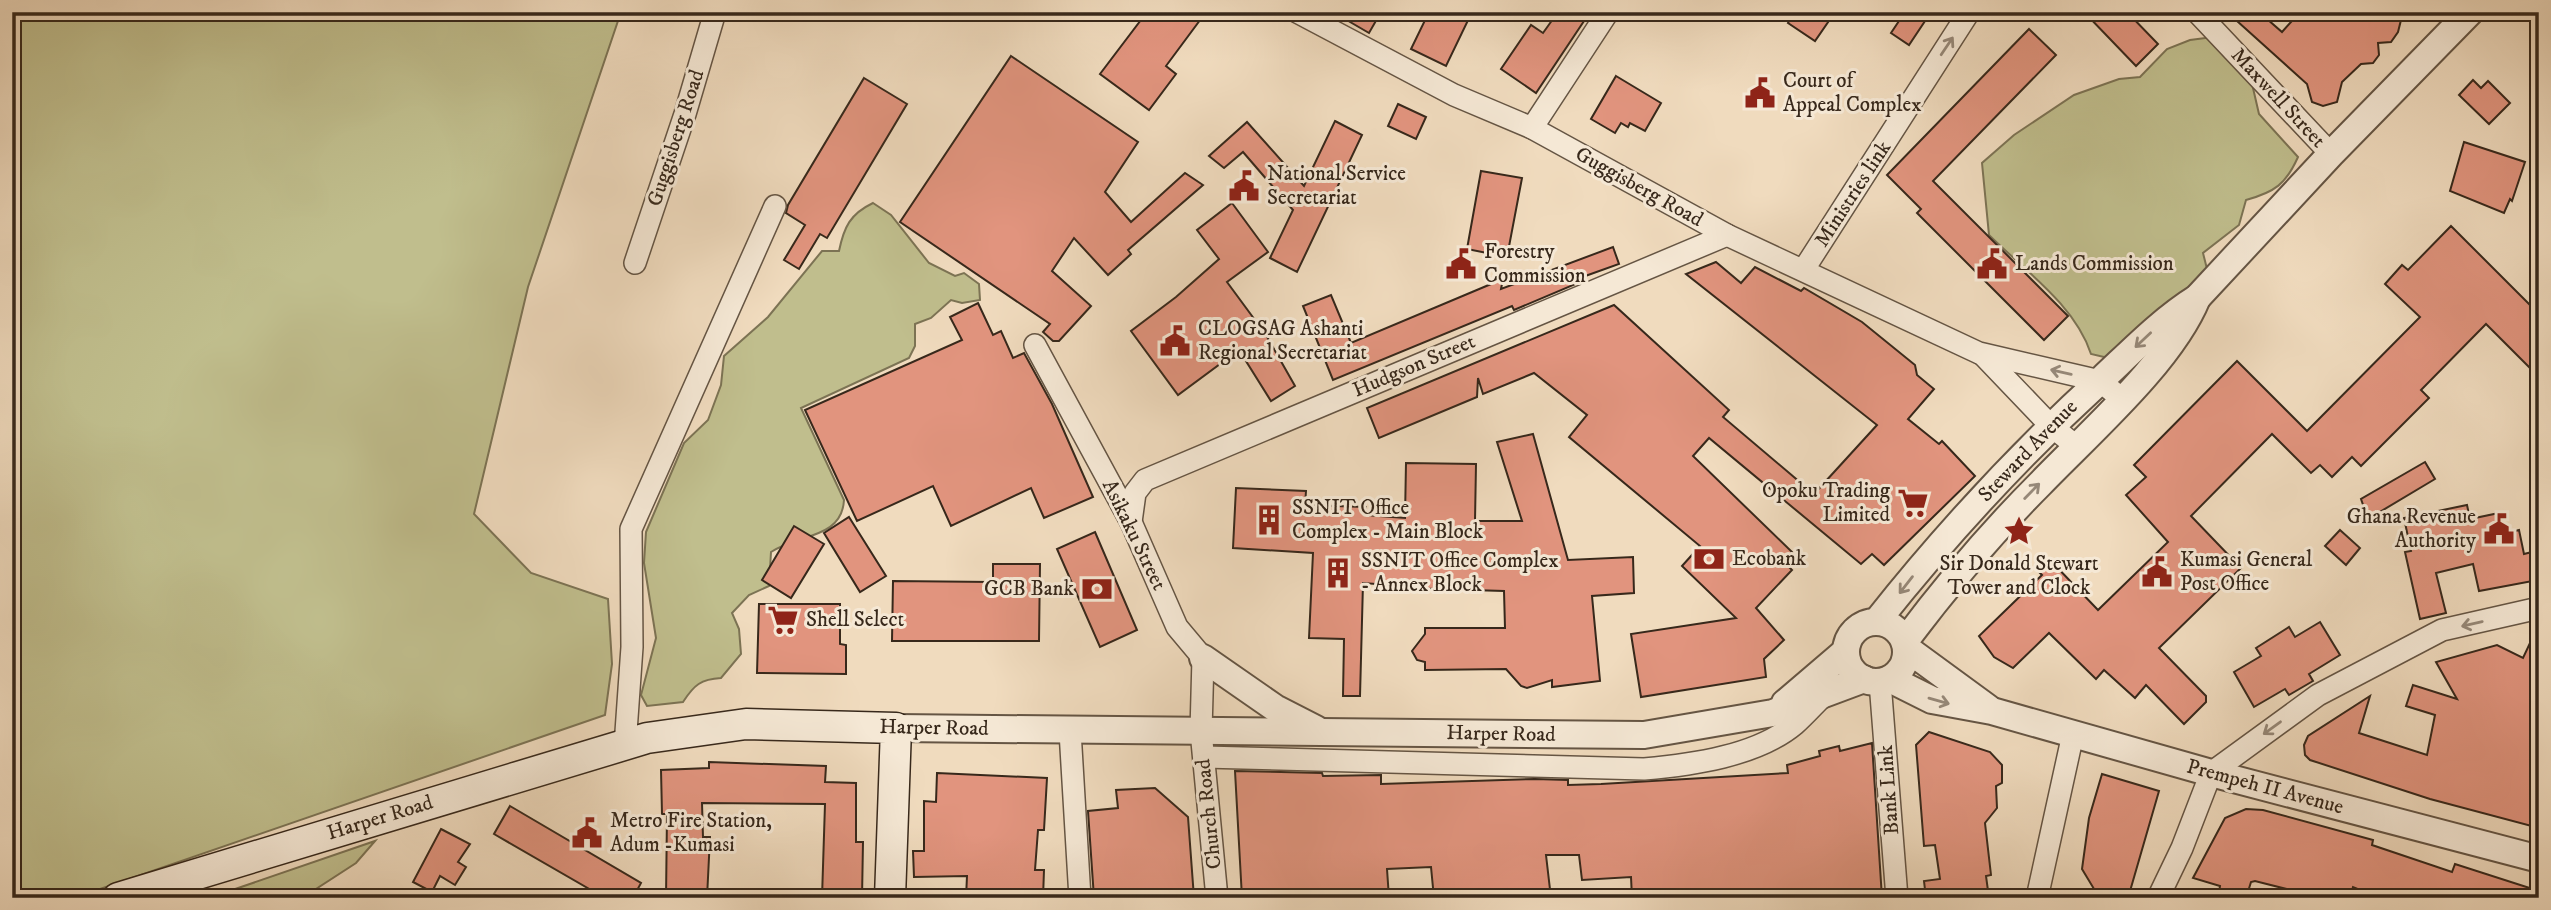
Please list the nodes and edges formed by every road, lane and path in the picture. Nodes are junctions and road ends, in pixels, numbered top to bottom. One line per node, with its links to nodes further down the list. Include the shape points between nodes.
1 (715, 12): 11 (street, Guggisberg Road)
2 (1297, 12): 7 (street, Guggisberg Road, via 1454,95)
3 (1608, 12): 7 (street)
4 (1969, 12): 12 (street, Ministries link, one-way to 4)
5 (2197, 12): 8 (street, Maxwell Street)
6 (2470, 12): 8 (street, Steward Avenue)
7 (1532, 128): 10 (street, Guggisberg Road)
8 (2331, 154): 13 (street, Steward Avenue)
9 (775, 206): 35 (street, via 631,529 632,647)
10 (1727, 234): 12 (street, Guggisberg Road); 20 (street, Hudgson Street, via 1145,480 1135,493)
11 (635, 263)
12 (1804, 269): 15 (street, Guggisberg Road)
13 (2197, 298): 16 (street, Steward Avenue, one-way to 16, via 2172,313); 17 (street, Steward Avenue, via 2185,326)
14 (1035, 345): 20 (street, Asikaku Street)
15 (1983, 355): 16 (street, Guggisberg Road, one-way to 15); 18 (street, Guggisberg Road)
16 (2099, 381): 17 (street, Guggisberg Road); 18 (street, Steward Avenue)
17 (2122, 399): 19 (street, Steward Avenue)
18 (2050, 425): 19 (street, Guggisberg Road); 22 (street, Steward Avenue, one-way to 22, via 1935,548)
19 (2077, 447): 23 (street, Steward Avenue, one-way to 19, via 1952,578)
20 (1131, 522): 25 (street, Asikaku Street, via 1177,627)
21 (2539, 608): 36 (street, one-way to 36, via 2442,630 2318,695)
22 (1877, 621): 23 (street, via 1893,627); 24 (street, via 1859,627)
23 (1905, 644): 26 (street, via 1905,660); 28 (street, Prempeh II Avenue)
24 (1846, 651): 26 (street, via 1854,673); 29 (street)
25 (1203, 658): 32 (street, via 1275,708); 34 (street)
26 (1878, 680): 27 (street, Harper Road); 28 (street, Prempeh II Avenue, one-way to 28, via 1932,700); 42 (street, Bank Link)
27 (1823, 695): 29 (street, Harper Road); 34 (street, via 1793,726 1764,742 1716,759 1644,769)
28 (1992, 711): 33 (street, Prempeh II Avenue)
29 (1773, 713): 32 (street, Harper Road, via 1644,735)
30 (896, 728): 31 (street, Harper Road); 35 (main road, Harper Road, via 746,724 670,733); 39 (main road)
31 (1070, 731): 34 (street, Harper Road); 40 (street)
32 (1321, 732): 34 (street, Harper Road)
33 (2073, 734): 36 (street, Prempeh II Avenue); 43 (street)
34 (1202, 744): 41 (street, Church Road)
35 (625, 746): 38 (main road, Harper Road)
36 (2211, 773): 37 (street, Prempeh II Avenue); 44 (street)
37 (2539, 859)
38 (118, 898)
39 (890, 898)
40 (1080, 898)
41 (1217, 898)
42 (1897, 898)
43 (2038, 898)
44 (2158, 898)

